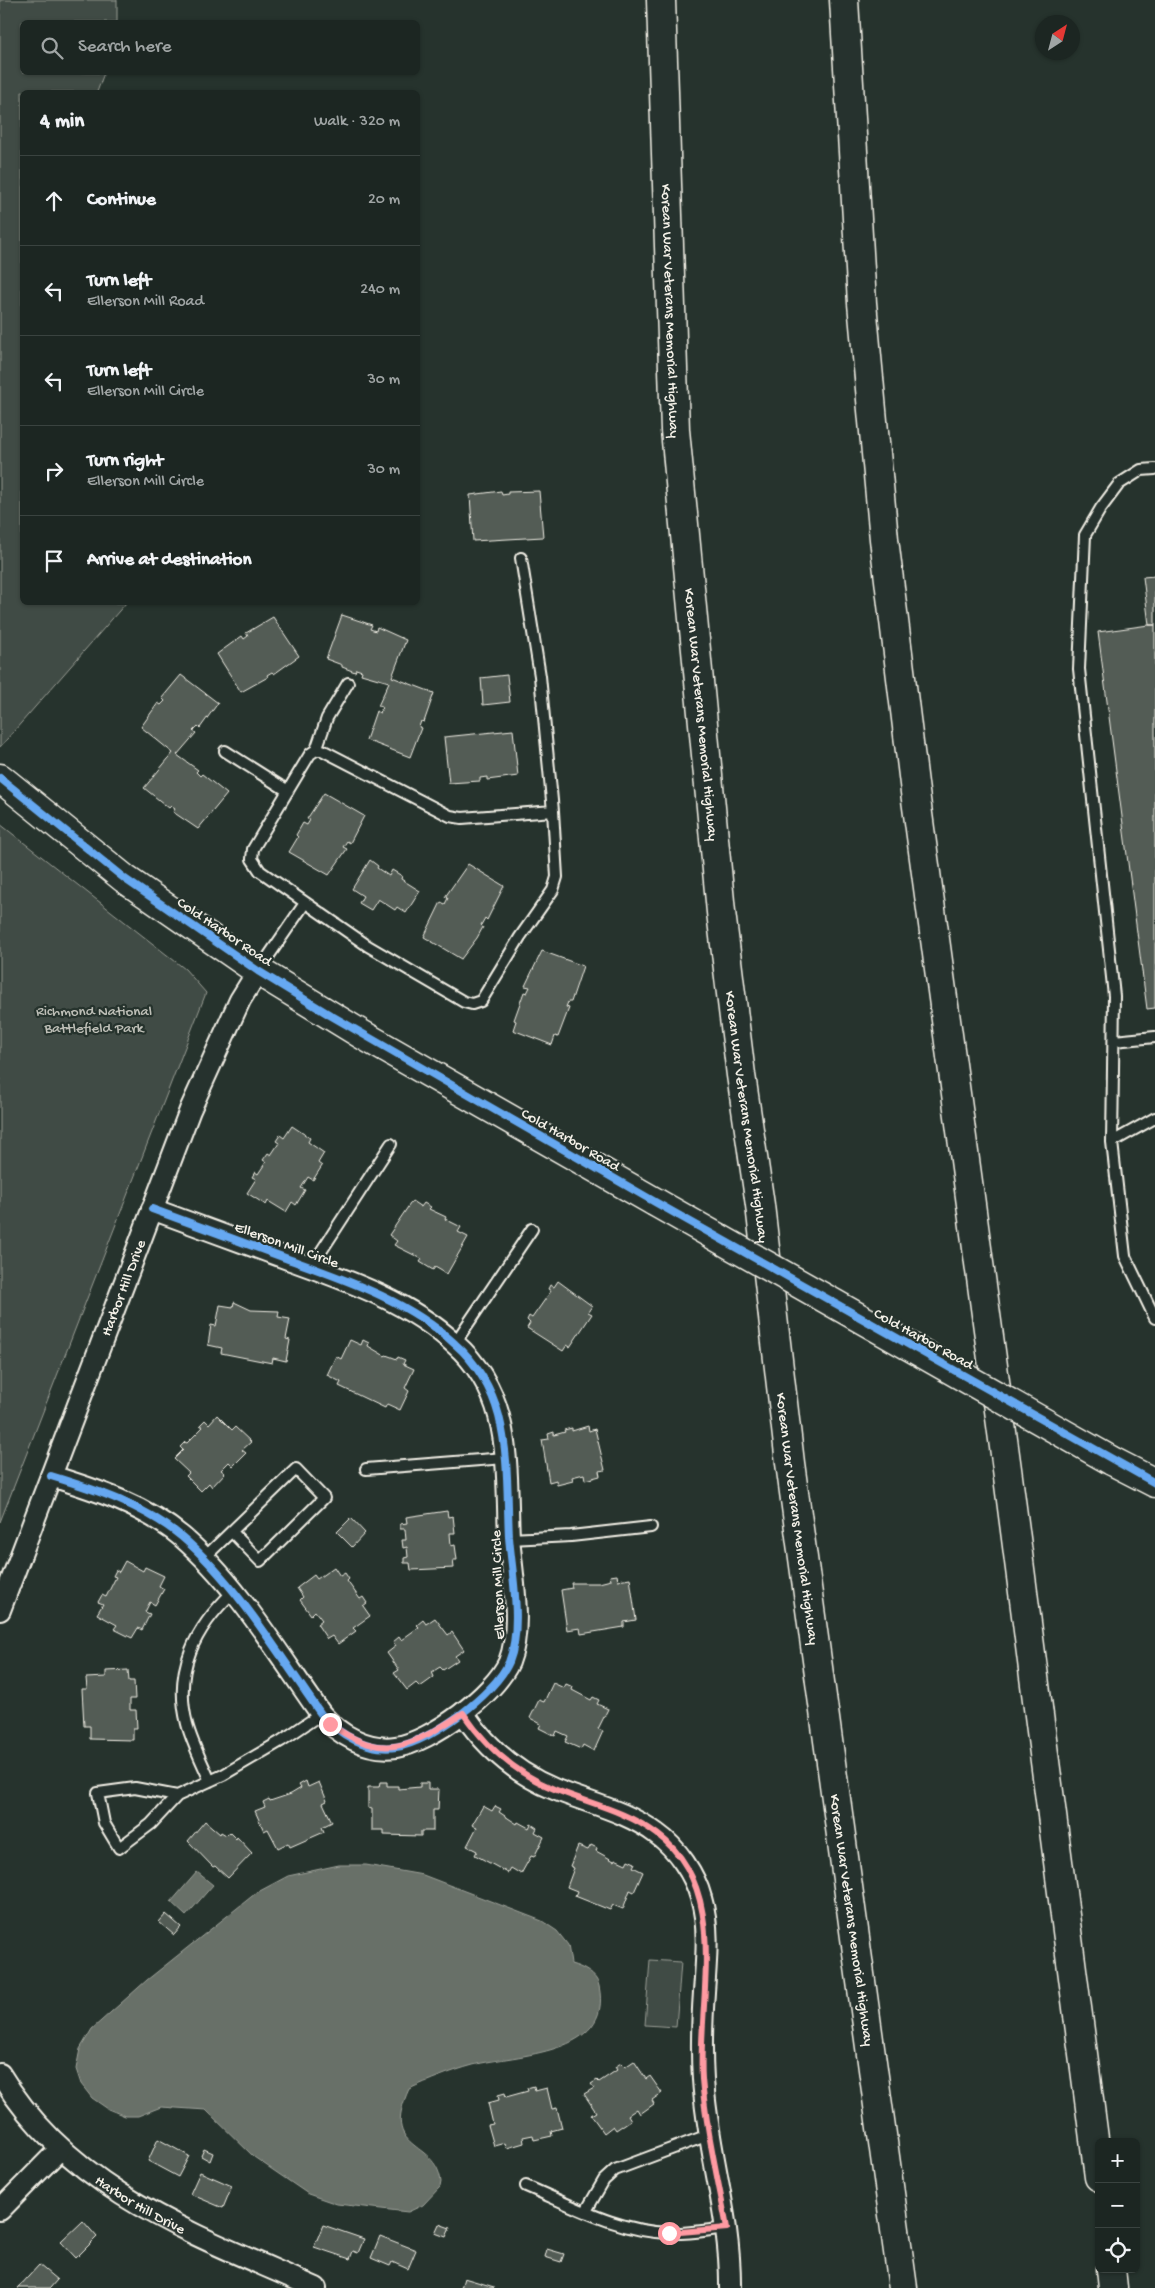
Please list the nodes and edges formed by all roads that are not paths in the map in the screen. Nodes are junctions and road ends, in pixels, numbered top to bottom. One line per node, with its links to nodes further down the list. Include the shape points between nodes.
1 (661, 0): 50 (main road, Korean War Veterans Memorial Highway, via 675,430 721,912 790,1463)
2 (844, 0): 4 (main road)
3 (858, 0): 4 (main road)
4 (848, 79): 41 (main road, via 862,303 898,656)
5 (1155, 469): 16 (lane, via 1141,470 1119,484 1085,535 1079,669 1114,996)
6 (520, 558): 12 (lane, via 540,676)
7 (348, 683): 8 (lane, via 327,718)
8 (316, 750): 11 (lane, via 310,754); 12 (lane, via 322,750 450,816 462,818)
9 (225, 751): 11 (lane)
10 (0, 778): 14 (main road, Cold Harbor Road, via 124,879)
11 (288, 791): 13 (lane, via 253,849 252,859 260,871)
12 (553, 811): 13 (lane, via 557,877 553,890 481,1001 464,1002 368,946)
13 (305, 903): 14 (lane)
14 (258, 971): 20 (street, Harbor Hill Drive, via 240,1000 190,1110); 28 (main road, Cold Harbor Road, bridge, via 360,1034)
15 (1155, 1037): 16 (lane)
16 (1114, 1041): 18 (lane)
17 (1155, 1118): 18 (lane)
18 (1112, 1142): 23 (lane, via 1125,1256)
19 (391, 1144): 22 (lane)
20 (152, 1209): 22 (street, Ellerson Mill Circle); 27 (street, Harbor Hill Drive)
21 (532, 1229): 24 (lane)
22 (311, 1267): 24 (street, Ellerson Mill Circle, via 381,1295)
23 (1155, 1318)
24 (455, 1343): 25 (street, Ellerson Mill Circle, via 471,1359 489,1389 499,1415)
25 (506, 1458): 26 (lane); 31 (street, Ellerson Mill Circle)
26 (366, 1469)
27 (51, 1476): 32 (street, Ellerson Mill Circle, via 90,1488 135,1508 181,1537); 34 (street, Harbor Hill Drive)
28 (1155, 1483)
29 (651, 1527): 31 (lane)
30 (232, 1532): 30 (lane, via 296,1469 324,1498 260,1561); 32 (lane)
31 (510, 1539): 35 (street, Ellerson Mill Circle, via 515,1642 508,1664)
32 (204, 1558): 33 (street, Ellerson Mill Circle)
33 (233, 1592): 36 (street, Ellerson Mill Circle); 37 (lane, via 202,1626 191,1647 183,1687 187,1723)
34 (0, 1610)
35 (463, 1713): 36 (street, Ellerson Mill Circle, via 436,1730 396,1747 358,1742 330,1724); 40 (street, via 475,1731 506,1762 529,1778 596,1804 657,1834 687,1868 702,1900 706,1935 702,2080)
36 (321, 1714): 37 (lane)
37 (210, 1781): 38 (lane)
38 (177, 1796): 38 (lane, via 151,1824 119,1848 104,1823 98,1793 135,1788)
39 (0, 2074): 42 (street, Harbor Hill Drive, via 23,2108)
40 (711, 2134): 45 (lane, via 615,2170 604,2180); 46 (street)
41 (1095, 2147)
42 (60, 2149): 44 (street); 48 (street, Harbor Hill Drive, via 91,2176 125,2198 224,2248)
43 (526, 2186): 45 (lane)
44 (0, 2210)
45 (586, 2212): 46 (lane, via 620,2225 669,2233)
46 (727, 2228): 49 (street, via 731,2254)
47 (1111, 2273): 51 (main road)
48 (316, 2288)
49 (730, 2288)
50 (903, 2288)
51 (1113, 2288)

